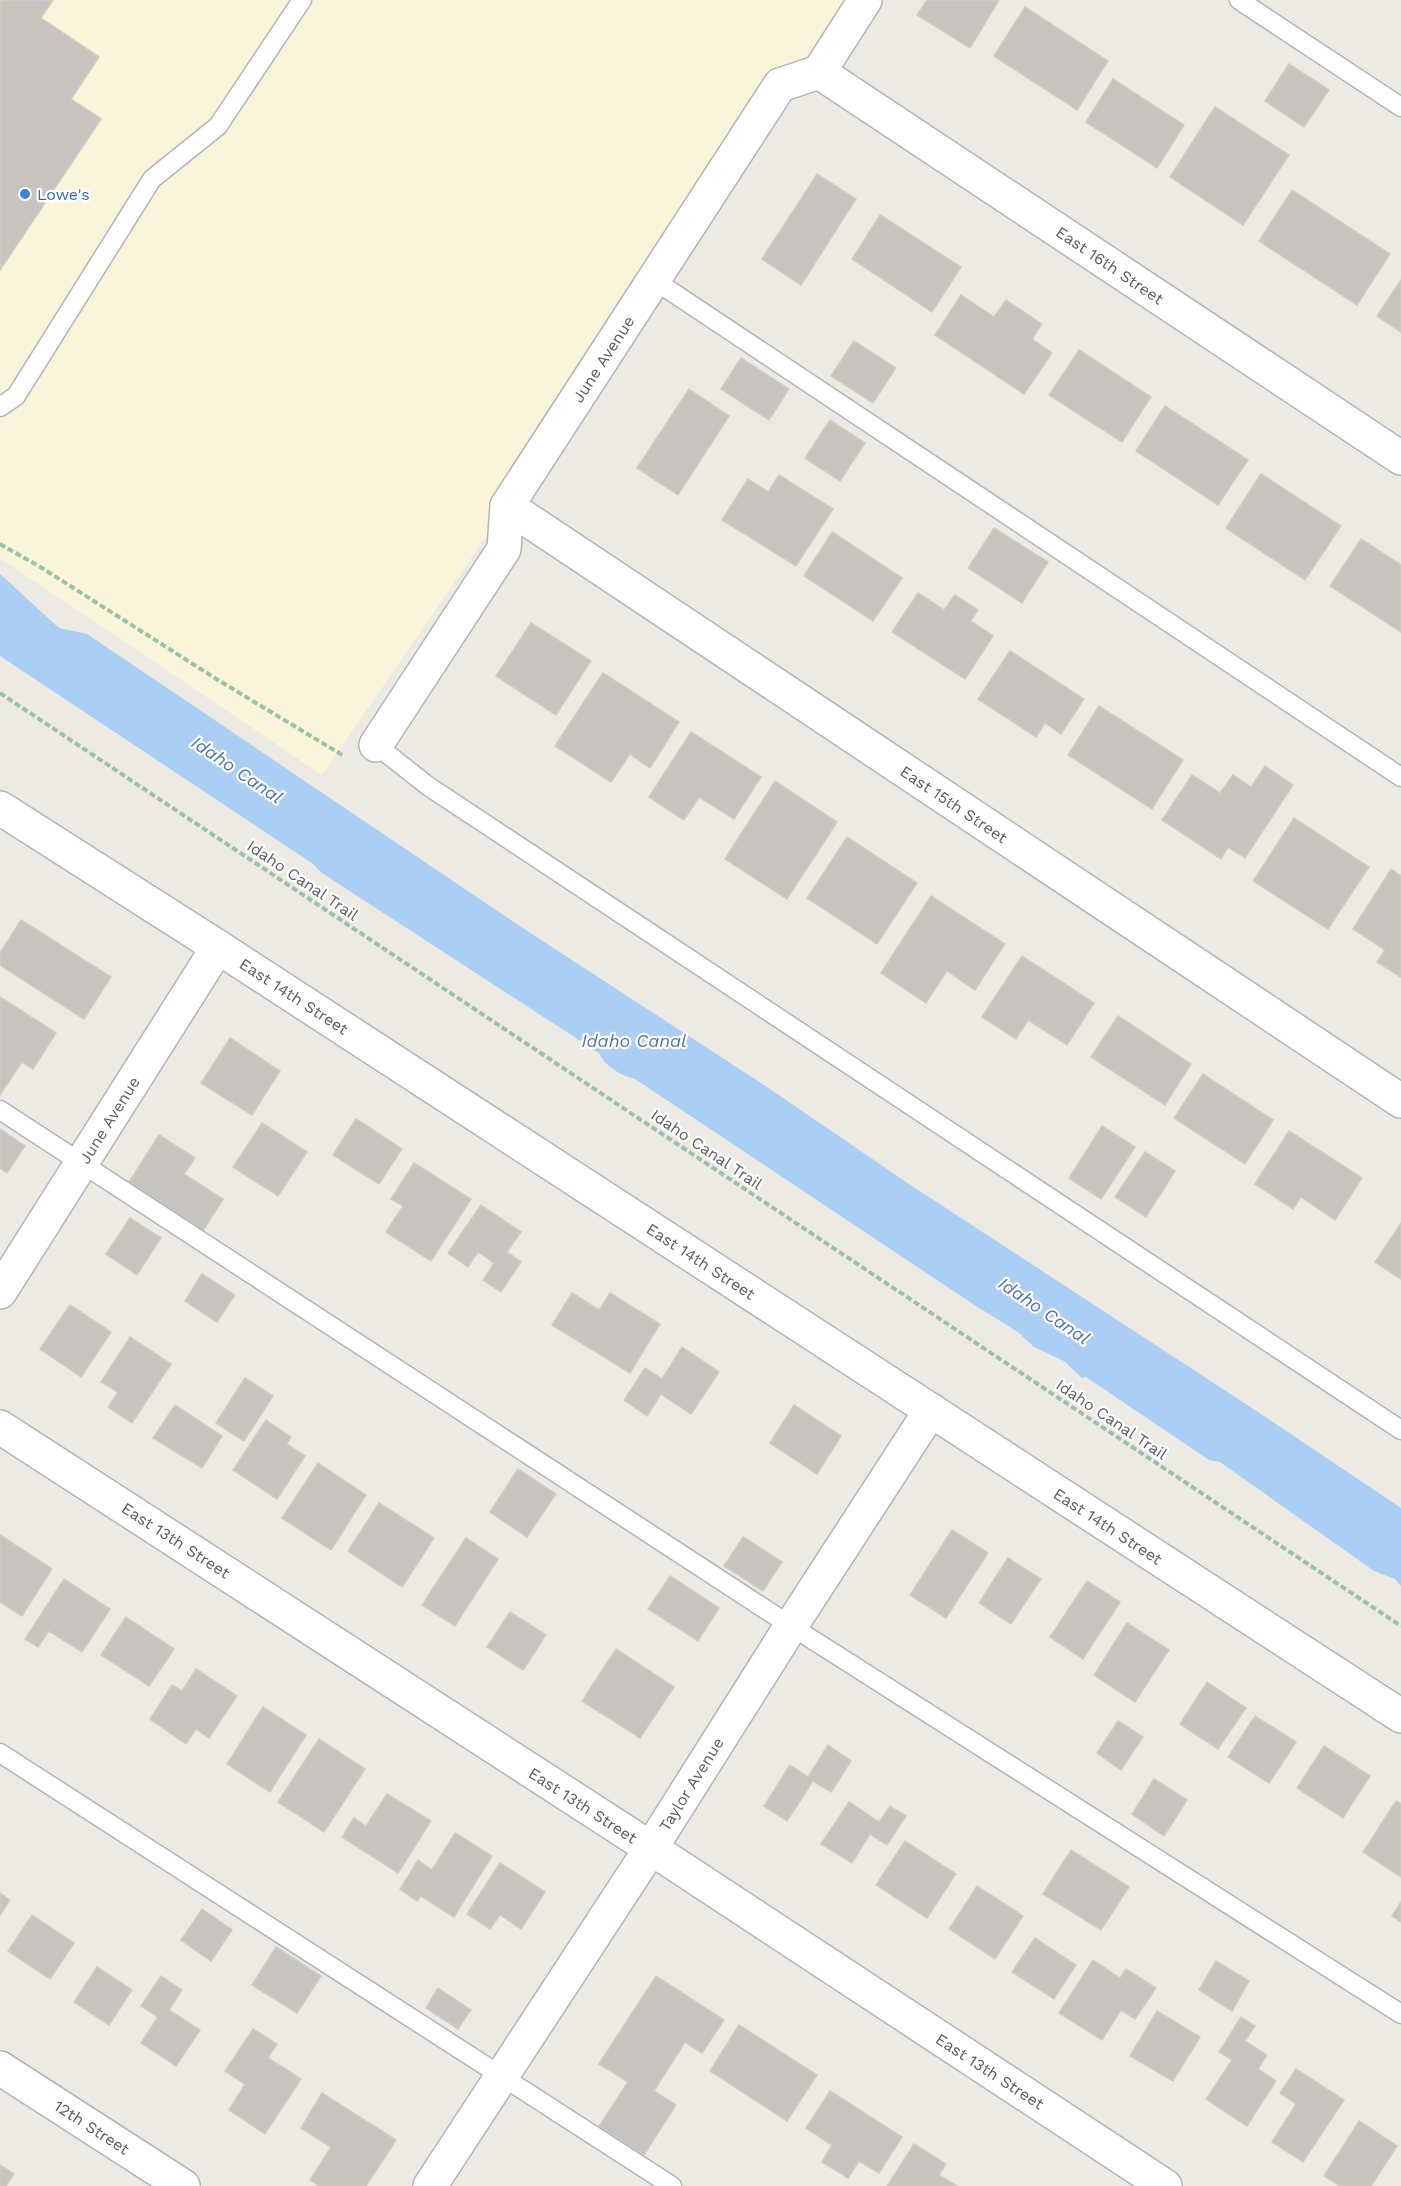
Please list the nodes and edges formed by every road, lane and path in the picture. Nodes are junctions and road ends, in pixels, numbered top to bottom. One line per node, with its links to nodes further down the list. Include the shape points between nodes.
1 (302, 0): 7 (lane, via 218,126 152,179 16,396)
2 (865, 0): 4 (street)
3 (1239, 0): 5 (lane)
4 (819, 72): 6 (street, June Avenue, via 780,85); 8 (street, East 16th Street)
5 (1401, 107)
6 (654, 280): 9 (street, June Avenue); 13 (lane)
7 (0, 407)
8 (1401, 458)
9 (507, 506): 12 (street, June Avenue, via 504,549); 16 (street, East 15th Street)
10 (0, 544): 12 (path, via 342,757)
11 (0, 693): 24 (path, Idaho Canal Trail)
12 (376, 745): 22 (lane, via 428,786)
13 (1401, 777)
14 (0, 807): 15 (street, East 14th Street)
15 (218, 946): 18 (street, June Avenue); 20 (street, East 14th Street)
16 (1401, 1101)
17 (0, 1110): 18 (lane)
18 (82, 1163): 19 (street, June Avenue); 23 (lane)
19 (0, 1292)
20 (931, 1410): 23 (street, Taylor Avenue); 25 (street, East 14th Street)
21 (0, 1426): 27 (street, East 13th Street)
22 (1401, 1430)
23 (791, 1626): 27 (street, Taylor Avenue); 28 (lane)
24 (1401, 1626)
25 (1401, 1716)
26 (0, 1753): 30 (lane)
27 (651, 1848): 30 (street, Taylor Avenue); 34 (street, East 13th Street)
28 (1401, 2014)
29 (0, 2068): 31 (street, 12th Street)
30 (503, 2077): 32 (street, Taylor Avenue); 33 (lane)
31 (183, 2186)
32 (430, 2186)
33 (672, 2186)
34 (1165, 2186)

